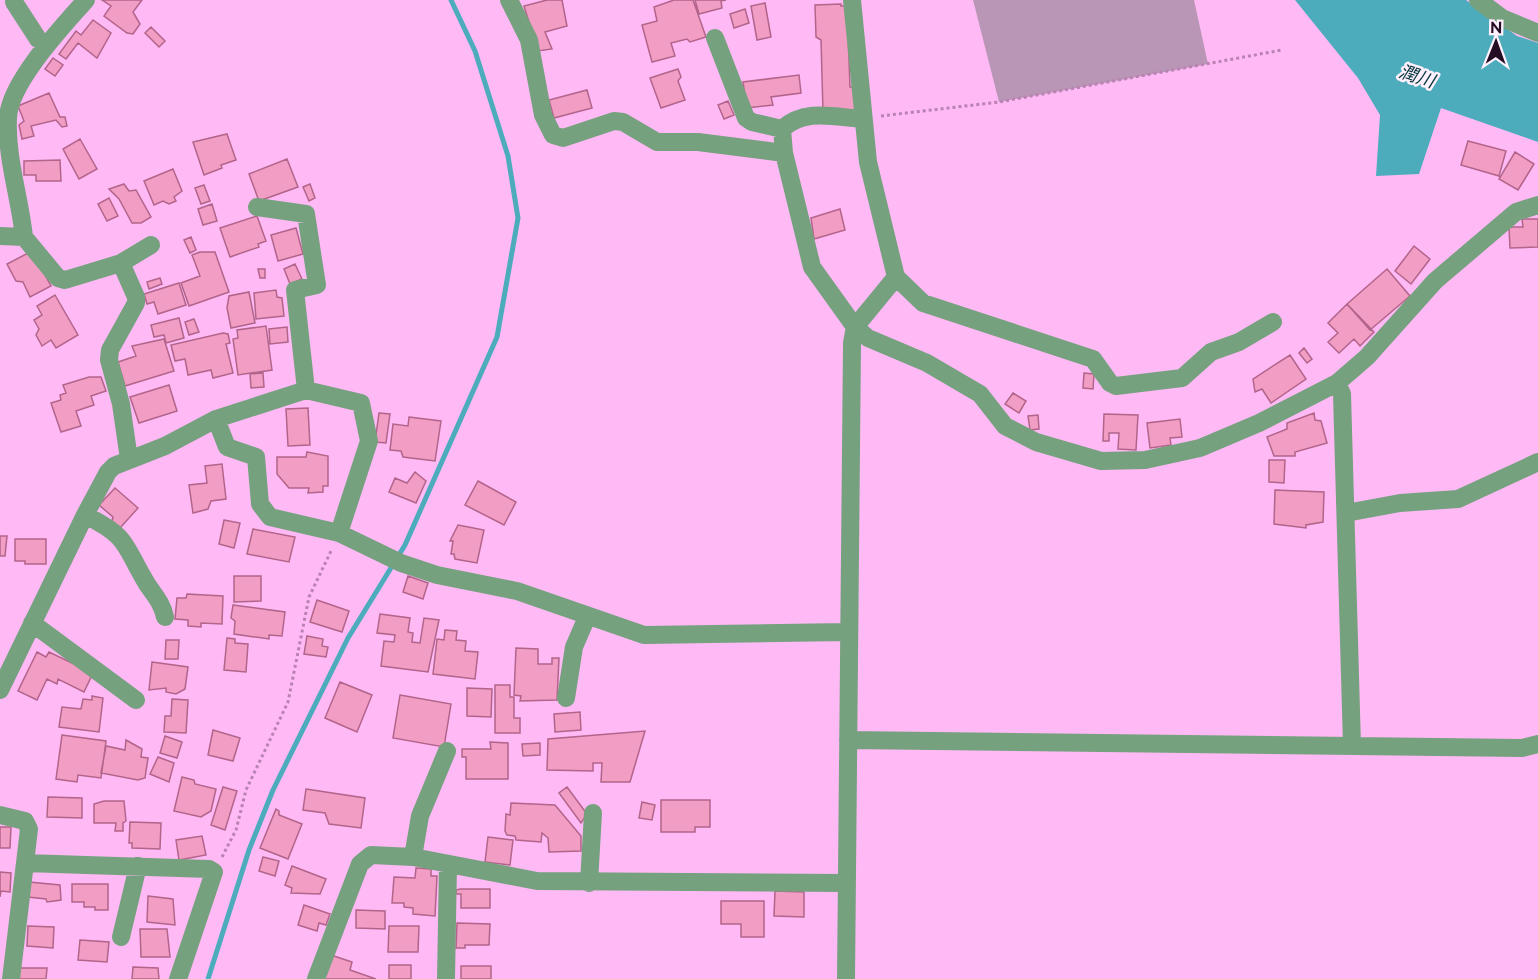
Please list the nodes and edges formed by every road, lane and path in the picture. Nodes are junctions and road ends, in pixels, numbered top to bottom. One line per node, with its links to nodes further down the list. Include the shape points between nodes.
1 (86, 0): 8 (street)
2 (509, 0): 12 (street, via 529,40 543,115 553,135 563,138 623,122 657,142 698,142)
3 (852, 0): 10 (street)
4 (1478, 0): 6 (street, via 1502,18)
5 (14, 2): 8 (street, via 38,39)
6 (1538, 33)
7 (715, 38): 11 (street, via 746,118)
8 (47, 45): 16 (street, via 13,96 7,117)
9 (1282, 50): 10 (path, via 999,102)
10 (862, 119): 11 (street, via 819,114); 19 (street, via 874,192)
11 (782, 129): 12 (street)
12 (784, 153): 21 (street, via 812,267)
13 (1538, 205): 22 (street, via 1516,212 1436,281 1367,357)
14 (257, 207): 23 (street, via 306,214 317,285 295,290)
15 (0, 236): 16 (street)
16 (24, 237): 18 (street, via 58,278 65,280)
17 (151, 244): 18 (street)
18 (121, 263): 25 (street, via 136,303 110,350 109,360)
19 (896, 276): 20 (street, via 923,303 1093,359 1116,386 1182,378 1211,352 1239,342); 21 (street)
20 (1273, 322)
21 (855, 327): 22 (street, via 868,338 927,363 980,394 1005,426 1036,442 1101,461 1145,460 1200,448); 33 (street)
22 (1337, 383): 27 (street, via 1342,394)
23 (306, 390): 24 (street); 29 (street, via 362,403 369,441)
24 (216, 419): 25 (street, via 165,446); 29 (street, via 226,447 256,457 264,512 270,517)
25 (129, 459): 28 (street, via 108,472)
26 (1538, 462): 27 (street, via 1458,499 1400,503)
27 (1346, 513): 39 (street)
28 (86, 515): 30 (street, via 123,538 147,584 162,603); 32 (street)
29 (339, 533): 31 (street, via 401,563 437,575 518,591); 47 (path, via 309,597 288,702 246,790 236,830)
30 (165, 617)
31 (587, 617): 33 (street, via 644,635); 35 (street, via 574,647)
32 (32, 622): 34 (street); 36 (street)
33 (847, 632): 37 (street)
34 (0, 690)
35 (566, 698)
36 (136, 700)
37 (848, 740): 39 (street); 49 (street)
38 (1538, 744): 39 (street, via 1522,748)
39 (1352, 746)
40 (447, 751): 43 (street, via 420,816)
41 (593, 813): 48 (street)
42 (0, 815): 44 (street, via 25,820 29,829)
43 (413, 857): 45 (street); 53 (street, via 371,855 360,864)
44 (25, 863): 46 (street); 51 (street)
45 (448, 864): 48 (street, via 537,881); 54 (street)
46 (138, 866): 47 (street); 50 (street)
47 (214, 872): 52 (street)
48 (589, 883): 49 (street)
49 (846, 883): 55 (street)
50 (121, 937)
51 (11, 979)
52 (178, 979)
53 (316, 979)
54 (446, 979)
55 (846, 979)

